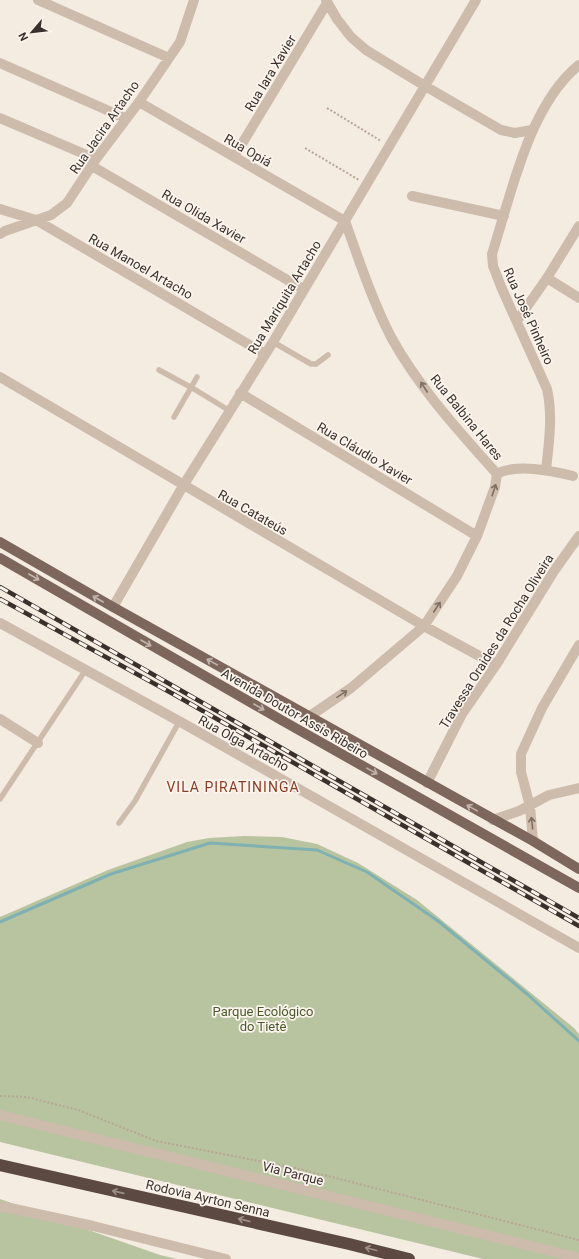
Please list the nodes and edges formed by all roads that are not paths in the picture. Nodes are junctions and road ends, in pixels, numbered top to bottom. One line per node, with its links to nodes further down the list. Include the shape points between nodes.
1 (38, 0): 5 (street)
2 (194, 0): 5 (street, Rua Jacira Artacho, via 180,42)
3 (476, 0): 8 (street, Rua Mariquita Artacho)
4 (327, 1): 8 (street, via 351,37 366,50); 13 (street, Rua Iara Xavier)
5 (169, 58): 9 (street, Rua Jacira Artacho)
6 (0, 63): 11 (street)
7 (579, 65): 12 (street, Rua José Pinheiro, via 558,87)
8 (425, 86): 12 (street, via 501,130 515,133); 19 (street, Rua Mariquita Artacho)
9 (139, 102): 11 (street, Rua Jacira Artacho); 13 (street, Rua Opiá)
10 (0, 118): 14 (street, Rua Olida Xavier)
11 (125, 118): 14 (street, Rua Jacira Artacho)
12 (532, 130): 17 (street, Rua José Pinheiro)
13 (234, 157): 19 (street, Rua Opiá)
14 (94, 162): 18 (street, Rua Jacira Artacho, via 67,203 51,215); 23 (street, Rua Olida Xavier)
15 (412, 196): 17 (street)
16 (0, 209): 18 (street, Rua Manoel Artacho)
17 (504, 216): 25 (street, Rua José Pinheiro, via 492,254 493,266)
18 (36, 220): 21 (street, Rua Jacira Artacho); 27 (street, Rua Manoel Artacho)
19 (345, 221): 23 (street, Rua Mariquita Artacho); 37 (street, Rua Balbina Hares, one-way to 19, via 433,401 392,338 375,302)
20 (579, 226): 22 (street)
21 (0, 234)
22 (547, 278): 24 (street); 25 (street)
23 (303, 290): 26 (street, Rua Mariquita Artacho)
24 (579, 298)
25 (517, 321): 36 (street, Rua José Pinheiro, via 539,368 551,406)
26 (273, 342): 27 (street, Rua Mariquita Artacho); 28 (lane, via 311,364 316,364)
27 (264, 354): 33 (street, Rua Mariquita Artacho)
28 (328, 355)
29 (159, 370): 32 (lane)
30 (197, 377): 32 (lane)
31 (0, 378): 39 (street, Rua Catateús)
32 (191, 387): 34 (lane); 35 (lane)
33 (240, 393): 34 (street, Rua Mariquita Artacho); 40 (street, Rua Cláudio Xavier)
34 (230, 411): 39 (street, Rua Mariquita Artacho)
35 (174, 417)
36 (546, 470): 37 (street, via 508,470); 38 (street)
37 (497, 474): 40 (street, Rua Balbina Hares, one-way to 37, via 496,487)
38 (573, 476)
39 (183, 486): 44 (street, Rua Mariquita Artacho); 46 (street, Rua Catateús)
40 (477, 536): 46 (street, Rua Balbina Hares, one-way to 40, via 457,576)
41 (579, 536): 48 (street, Travessa Oraides da Rocha Oliveira, via 554,571)
42 (0, 542): 44 (main road, Avenida Doutor Assis Ribeiro, one-way to 42)
43 (0, 558): 52 (main road, Avenida Doutor Assis Ribeiro, one-way to 52)
44 (113, 607): 50 (main road, Avenida Doutor Assis Ribeiro, one-way to 44)
45 (0, 623): 49 (street, Rua Olga Artacho)
46 (424, 626): 48 (street, Rua Catateús); 50 (street, Rua Balbina Hares, one-way to 46, via 351,688)
47 (579, 645): 58 (street, via 542,708 521,754 520,772)
48 (496, 665): 55 (street, Travessa Oraides da Rocha Oliveira, via 462,714)
49 (85, 671): 53 (street, Rua Olga Artacho); 54 (lane)
50 (310, 716): 52 (main road); 55 (main road, Avenida Doutor Assis Ribeiro)
51 (0, 720): 54 (street)
52 (283, 721): 63 (main road, Avenida Doutor Assis Ribeiro, one-way to 63)
53 (180, 722): 60 (lane); 64 (street, Rua Olga Artacho)
54 (38, 742): 57 (lane)
55 (427, 783): 59 (main road, Avenida Doutor Assis Ribeiro, one-way to 55)
56 (579, 788): 58 (street, via 549,795)
57 (0, 799)
58 (530, 806): 59 (street); 61 (street, one-way to 58)
59 (493, 820): 61 (main road, Avenida Doutor Assis Ribeiro)
60 (119, 823)
61 (533, 841): 62 (main road, Avenida Doutor Assis Ribeiro)
62 (579, 869)
63 (579, 888)
64 (579, 948)
65 (0, 1115): 68 (street, Via Parque)
66 (0, 1165): 70 (highway, Rodovia Ayrton Senna, one-way to 66)
67 (0, 1208): 69 (street, via 93,1226)
68 (579, 1258)
69 (226, 1259)
70 (409, 1259)

